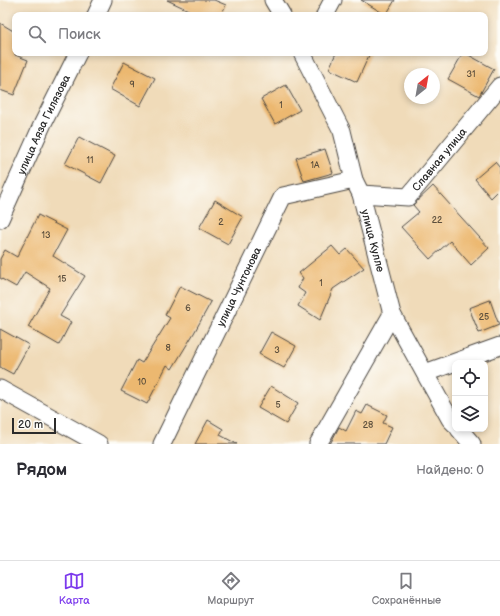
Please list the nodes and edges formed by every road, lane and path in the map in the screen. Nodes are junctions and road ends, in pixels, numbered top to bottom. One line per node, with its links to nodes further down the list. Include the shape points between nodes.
1 (104, 0): 4 (street)
2 (273, 0): 5 (street)
3 (333, 0): 6 (street)
4 (98, 12)
5 (280, 12)
6 (327, 12)
7 (76, 56): 11 (street, улица Аяза Гилязова)
8 (305, 56): 10 (street, улица Кулле, via 342,131)
9 (500, 86): 10 (street, Славная улица, via 408,197)
10 (358, 187): 12 (street, улица Кулле); 19 (street, улица Чунтонова, via 283,196)
11 (0, 219)
12 (392, 314): 14 (street, улица Кулле); 20 (street)
13 (500, 346): 14 (street)
14 (425, 373): 16 (street, улица Кулле)
15 (0, 389): 18 (street)
16 (452, 421)
17 (462, 432): 21 (street)
18 (99, 444)
19 (162, 444)
20 (318, 444)
21 (472, 444)

